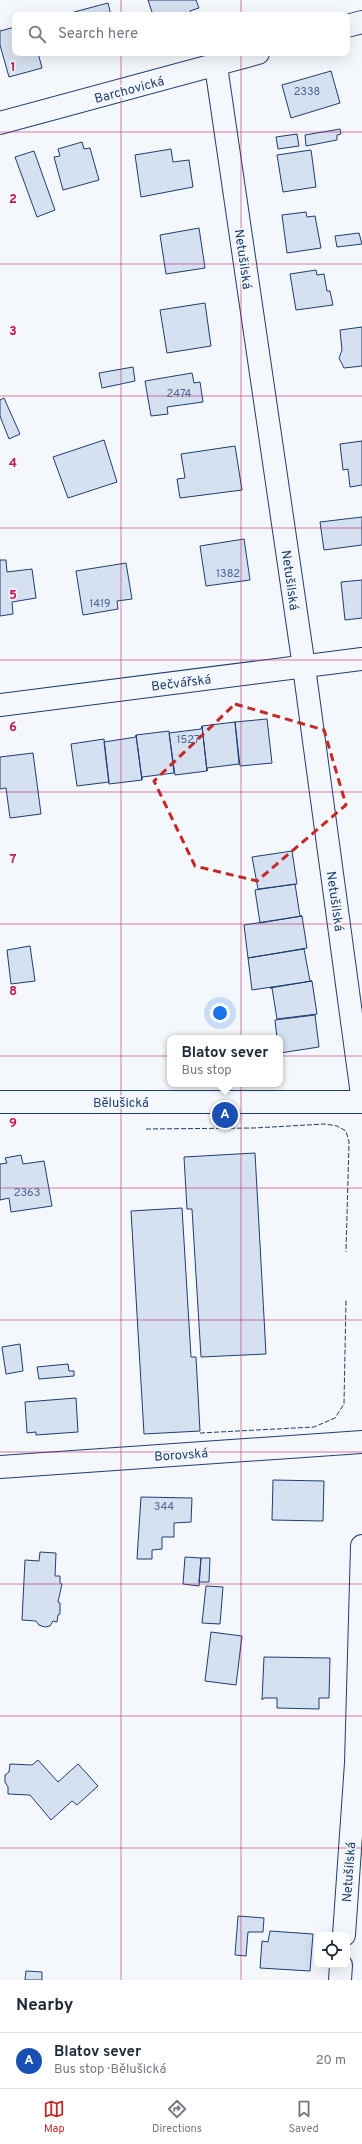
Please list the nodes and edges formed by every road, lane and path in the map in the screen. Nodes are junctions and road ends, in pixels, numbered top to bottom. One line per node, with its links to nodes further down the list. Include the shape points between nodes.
1 (362, 22): 2 (street)
2 (350, 25)
3 (248, 56): 4 (street, Barchovická)
4 (216, 66): 5 (street, Barchovická); 7 (street, Netušilská)
5 (0, 123)
6 (362, 659): 7 (street, Bečvářská)
7 (304, 667): 8 (street, Bečvářská); 9 (street, Netušilská)
8 (0, 705)
9 (362, 1095)
10 (0, 1102): 11 (street, Bělušická)
11 (362, 1102)
12 (362, 1442): 13 (street, Borovská)
13 (0, 1467)
14 (362, 1546): 15 (street, Netušilská)
15 (359, 1763): 16 (street, Netušilská)
16 (344, 1932)
17 (341, 1968): 18 (street)
18 (340, 1980)

